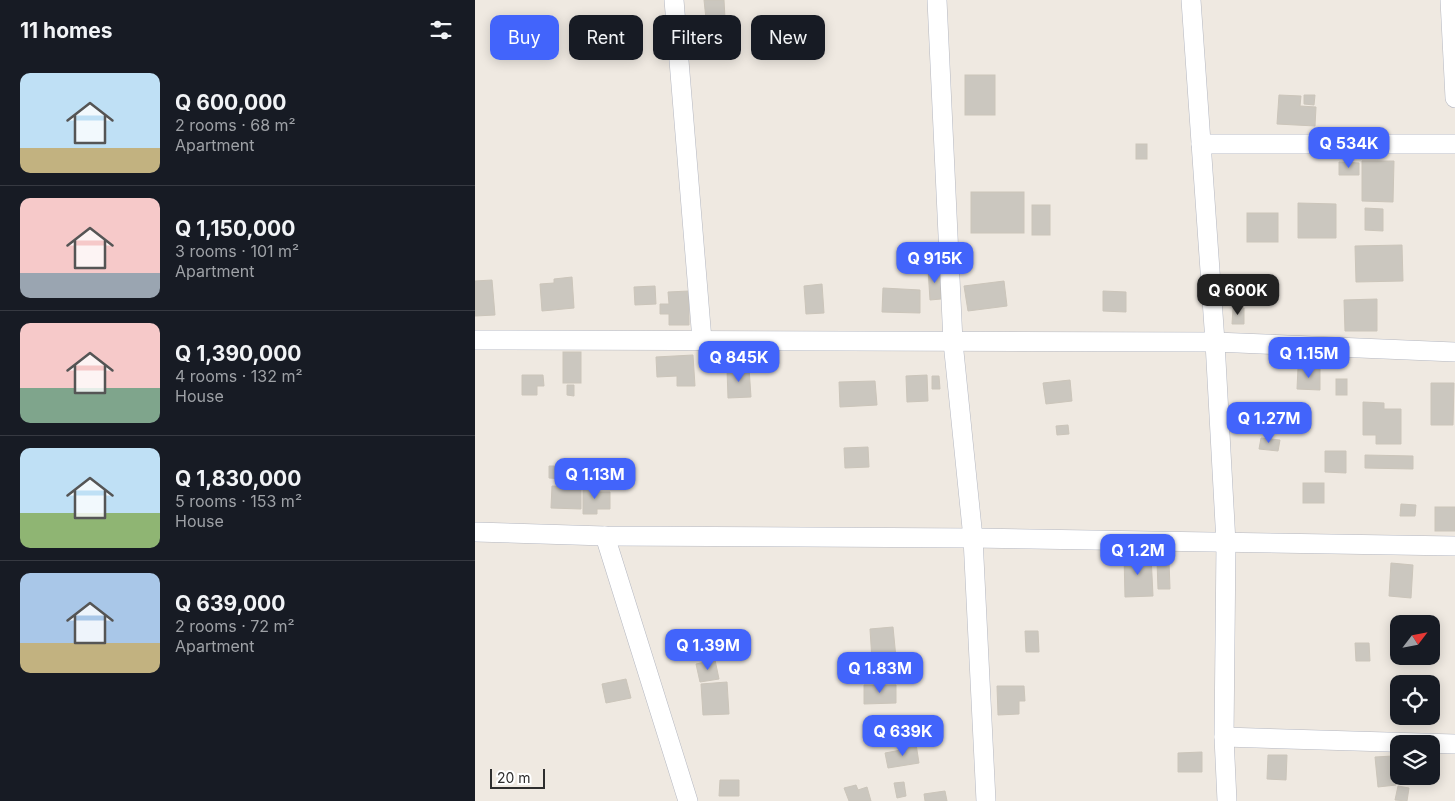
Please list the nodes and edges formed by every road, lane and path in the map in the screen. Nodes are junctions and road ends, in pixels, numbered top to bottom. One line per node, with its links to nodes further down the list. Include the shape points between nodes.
1 (674, 0): 9 (street)
2 (937, 0): 10 (street)
3 (1191, 0): 6 (street)
4 (1450, 0): 5 (street)
5 (1455, 98)
6 (1201, 144): 7 (street); 11 (street)
7 (1455, 144)
8 (475, 340): 9 (street)
9 (703, 340): 10 (street)
10 (953, 342): 11 (street); 15 (street)
11 (1215, 342): 12 (street); 16 (street)
12 (1455, 352)
13 (475, 532): 14 (street)
14 (605, 536): 15 (street); 20 (street)
15 (973, 538): 16 (street); 21 (street)
16 (1226, 543): 17 (street); 18 (street)
17 (1455, 546)
18 (1224, 737): 19 (street); 22 (street)
19 (1455, 744)
20 (688, 801)
21 (986, 801)
22 (1227, 801)

